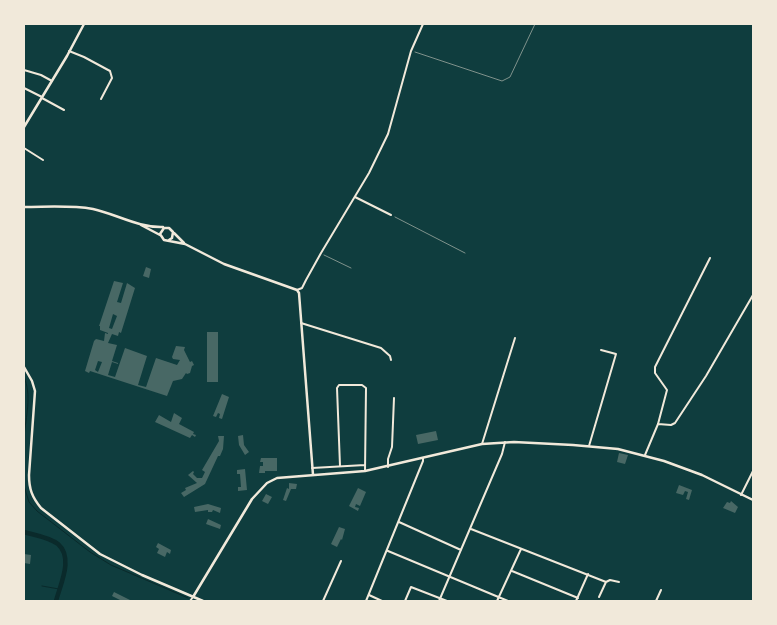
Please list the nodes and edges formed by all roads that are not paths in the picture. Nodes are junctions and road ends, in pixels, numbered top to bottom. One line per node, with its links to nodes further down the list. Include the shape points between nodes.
1 (84, 24): 3 (main road)
2 (423, 24): 13 (street, via 411,51 388,134)
3 (69, 51): 5 (main road); 8 (street, via 110,71 112,78)
4 (24, 70): 5 (street)
5 (52, 81): 7 (main road)
6 (24, 88): 7 (street)
7 (42, 97): 9 (street); 10 (main road)
8 (101, 99)
9 (64, 110)
10 (24, 126)
11 (24, 148): 12 (street)
12 (43, 160)
13 (355, 196): 15 (street); 23 (street, via 302,288)
14 (24, 207): 16 (main road, via 73,206)
15 (391, 215)
16 (135, 222): 17 (main road); 19 (main road)
17 (165, 227): 18 (main road); 19 (main road)
18 (173, 232): 20 (main road); 21 (main road)
19 (160, 236): 20 (main road)
20 (169, 240): 21 (main road)
21 (185, 244): 23 (main road, via 224,264)
22 (710, 258): 31 (street, via 655,367 667,390)
23 (297, 290): 25 (main road)
24 (753, 295): 31 (street, via 674,424)
25 (300, 323): 28 (street, via 381,348); 40 (main road)
26 (515, 338): 33 (street)
27 (601, 350): 34 (street, via 616,354)
28 (391, 360)
29 (24, 367): 59 (main road, via 35,391 29,475 35,500 100,554)
30 (394, 398): 39 (street)
31 (658, 424): 35 (street)
32 (505, 442): 33 (main road); 34 (main road); 47 (street)
33 (482, 444): 36 (main road)
34 (589, 446): 35 (main road, via 618,448)
35 (645, 455): 44 (main road, via 684,467)
36 (423, 458): 39 (main road); 46 (street)
37 (365, 465): 38 (street); 38 (street, via 366,388 362,385 339,385); 42 (street)
38 (340, 466): 40 (street)
39 (388, 467): 42 (main road)
40 (312, 468): 43 (main road)
41 (753, 471): 44 (street)
42 (365, 472): 43 (main road)
43 (313, 475): 59 (main road, via 277,478 262,487)
44 (741, 494): 45 (main road)
45 (753, 500)
46 (399, 522): 49 (street); 50 (street)
47 (471, 529): 48 (street); 49 (street)
48 (522, 549): 52 (street); 53 (street)
49 (461, 550): 54 (street)
50 (388, 551): 54 (street); 58 (street)
51 (342, 561): 66 (street)
52 (512, 571): 60 (street); 62 (street)
53 (588, 574): 55 (street); 62 (street)
54 (450, 576): 60 (street); 63 (street)
55 (606, 582): 56 (street); 61 (street)
56 (619, 582)
57 (661, 590): 74 (street)
58 (368, 595): 67 (street); 68 (street)
59 (193, 597): 64 (street); 65 (main road)
60 (499, 597): 71 (street); 72 (street)
61 (599, 597)
62 (578, 598): 73 (street)
63 (439, 600): 69 (street, via 411,587); 70 (street)
64 (190, 601)
65 (203, 601)
66 (323, 601)
67 (366, 601)
68 (382, 601)
69 (405, 601)
70 (447, 601)
71 (497, 601)
72 (508, 601)
73 (576, 601)
74 (656, 601)

